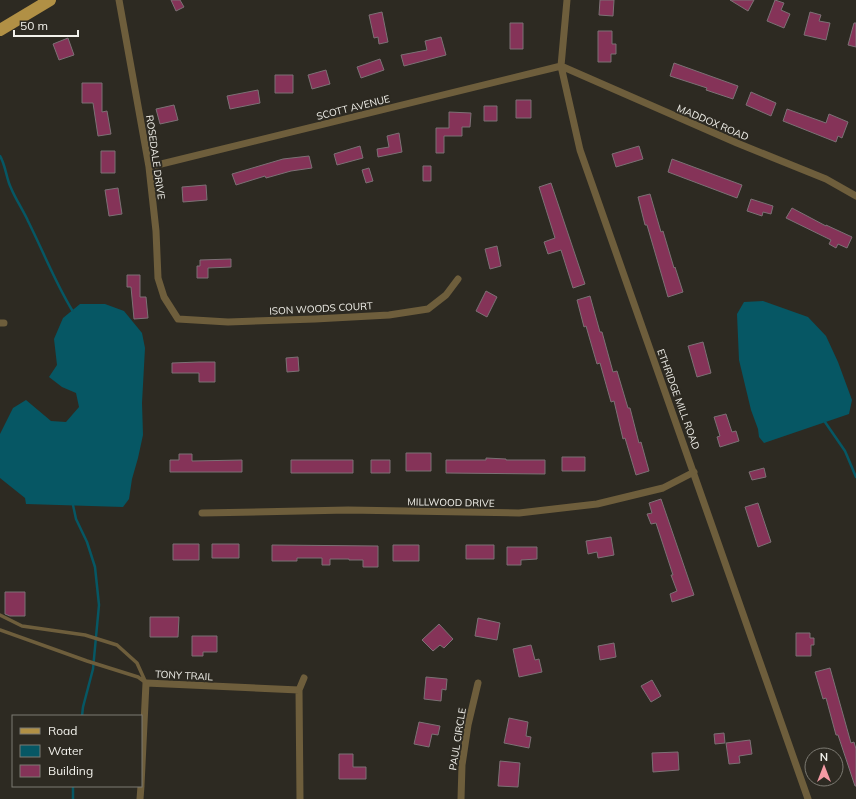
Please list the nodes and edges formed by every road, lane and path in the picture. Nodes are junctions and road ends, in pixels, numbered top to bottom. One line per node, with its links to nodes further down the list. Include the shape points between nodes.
1 (50, 0): 4 (main road)
2 (120, 0): 6 (street, ROSEDALE DRIVE)
3 (567, 0): 5 (street, ETHRIDGE MILL ROAD)
4 (0, 30)
5 (561, 66): 6 (street, SCOTT AVENUE); 7 (street, MADDOX ROAD, via 826,180); 10 (street, ETHRIDGE MILL ROAD, via 580,150)
6 (149, 167): 9 (street, ROSEDALE DRIVE, via 158,278 164,297)
7 (856, 196)
8 (458, 279): 9 (street, ISON WOODS COURT, via 446,295 428,309 389,315 228,322 178,319)
9 (175, 315)
10 (694, 472): 11 (street, MILLWOOD DRIVE, via 663,488 597,504 519,513 348,510); 23 (street, ETHRIDGE MILL ROAD)
11 (202, 513)
12 (0, 615): 15 (lane, via 22,626 85,635 117,644 137,663)
13 (0, 630): 15 (lane, via 138,677)
14 (304, 678): 17 (street)
15 (146, 683): 17 (street, TONY TRAIL); 18 (street, TONY TRAIL)
16 (478, 683): 22 (street, PAUL CIRCLE, via 462,765)
17 (299, 690): 21 (street)
18 (142, 765)
19 (141, 787): 20 (street, TONY TRAIL)
20 (140, 799)
21 (300, 799)
22 (461, 799)
23 (808, 799)

